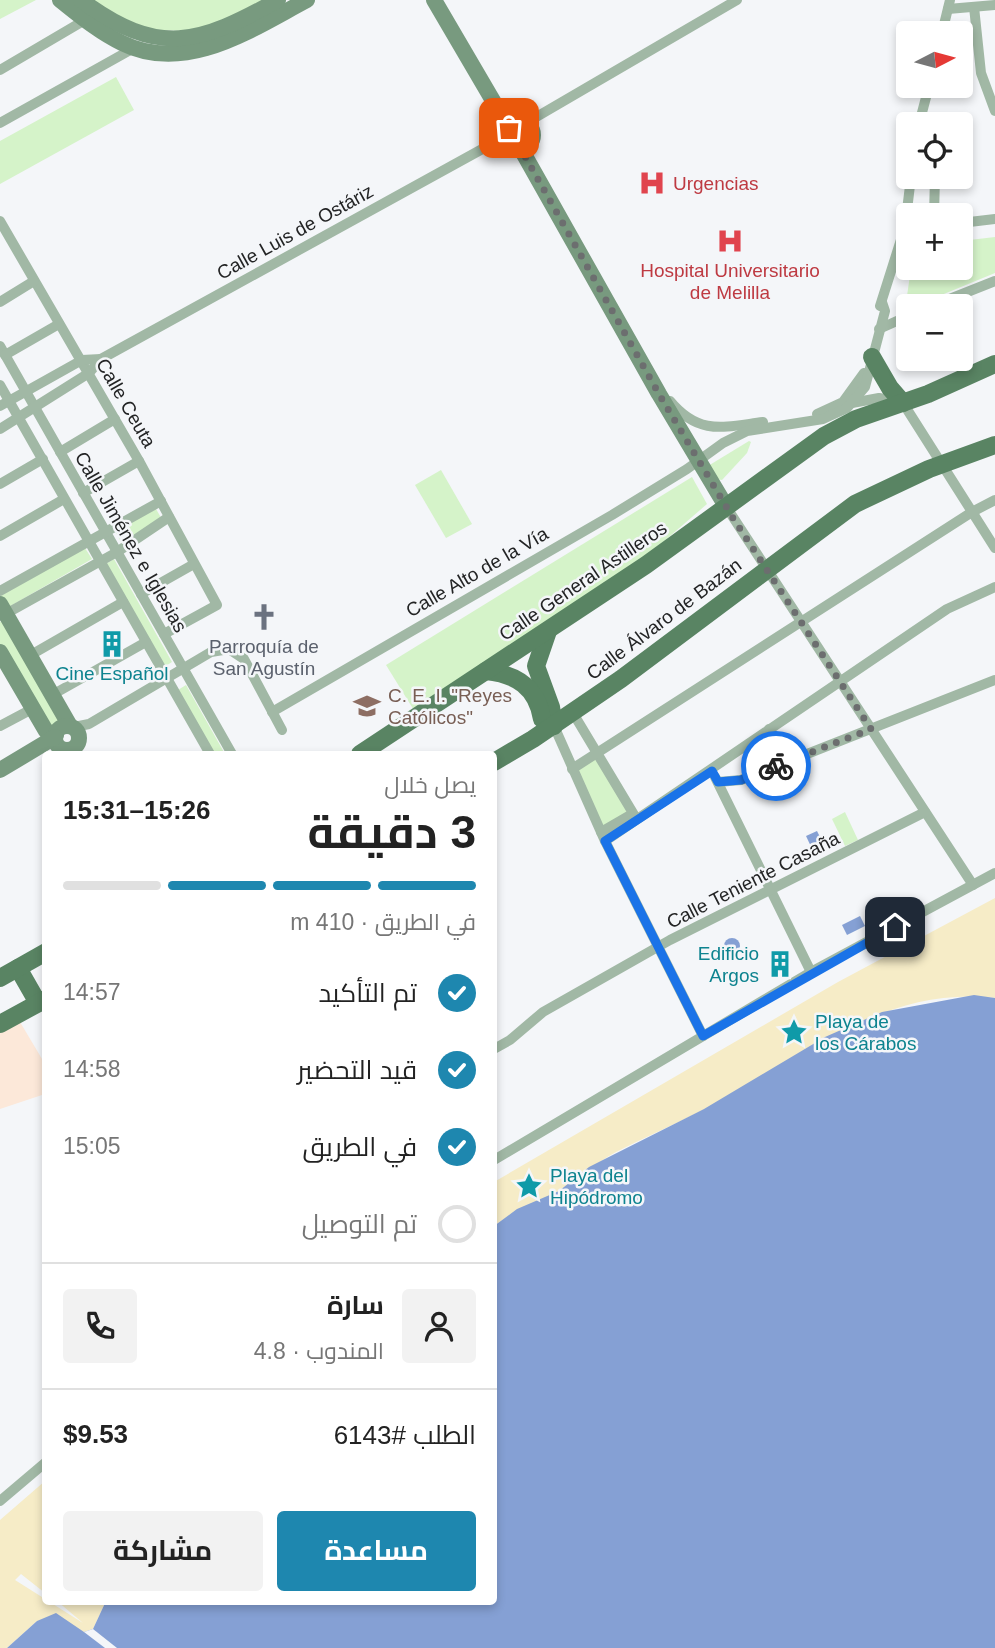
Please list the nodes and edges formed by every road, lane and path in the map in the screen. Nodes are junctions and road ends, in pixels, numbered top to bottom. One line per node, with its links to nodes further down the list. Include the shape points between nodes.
1 (60, 0): 10 (main road)
2 (81, 0): 3 (main road, via 128,30 177,38 223,30)
3 (278, 0)
4 (307, 0): 11 (main road, via 204,50 178,53)
5 (434, 0): 16 (main road)
6 (737, 0): 15 (street)
7 (994, 3): 9 (street)
8 (949, 4): 9 (street)
9 (974, 7): 13 (street, via 982,73)
10 (85, 19): 11 (main road); 12 (street)
11 (134, 48): 14 (street)
12 (0, 70)
13 (995, 111)
14 (0, 123)
15 (526, 123): 16 (main road, via 519,122); 16 (main road, via 533,138 528,145)
16 (512, 139): 33 (street, Calle Luis de Ostáriz, via 495,142); 39 (main road)
17 (995, 219): 19 (street)
18 (0, 221): 20 (street, Calle Ceuta)
19 (973, 222)
20 (11, 241): 21 (street); 23 (street, Calle Ceuta)
21 (0, 247)
22 (896, 258): 27 (street)
23 (34, 281): 26 (street); 29 (street, Calle Ceuta)
24 (995, 281): 25 (street)
25 (962, 294)
26 (0, 302)
27 (882, 302): 30 (street, via 885,312); 41 (street, via 864,372)
28 (896, 321): 30 (street)
29 (59, 324): 31 (street); 34 (street, Calle Ceuta)
30 (879, 329): 32 (street)
31 (3, 351): 38 (street, Calle Jiménez e Iglesias)
32 (872, 357): 40 (main road); 41 (street, via 865,387)
33 (101, 359): 34 (street, Calle Luis de Ostáriz); 36 (street, Calle Luis de Ostáriz)
34 (82, 360): 36 (street, Calle Ceuta); 38 (street)
35 (995, 364): 40 (main road, Calle General Astilleros)
36 (89, 373): 43 (street, Calle Luis de Ostáriz); 46 (street, Calle Ceuta)
37 (0, 385): 42 (street, Calle Jiménez e Iglesias)
38 (25, 392): 42 (street); 43 (street, Calle Jiménez e Iglesias)
39 (659, 394): 41 (street, via 687,418 706,427 814,415); 51 (main road)
40 (903, 402): 41 (street, via 879,398); 48 (main road, Calle General Astilleros); 54 (street)
41 (845, 403): 44 (street)
42 (5, 404): 45 (street, Calle Jiménez e Iglesias)
43 (35, 410): 45 (street, Calle Luis de Ostáriz); 50 (street, Calle Jiménez e Iglesias)
44 (830, 417): 48 (street); 51 (street, Calle Alto de la Vía, via 747,431)
45 (19, 418): 47 (street, Calle Luis de Ostáriz); 52 (street, Calle Jiménez e Iglesias)
46 (115, 419): 50 (street); 53 (street, Calle Ceuta)
47 (0, 429)
48 (824, 436): 60 (main road, Calle General Astilleros)
49 (995, 445): 54 (main road, Calle Álvaro de Bazán)
50 (60, 452): 56 (street, Calle Jiménez e Iglesias)
51 (704, 457): 60 (main road); 90 (street, Calle Alto de la Vía)
52 (43, 459): 55 (street); 57 (street, Calle Jiménez e Iglesias)
53 (139, 461): 56 (street); 59 (street, Calle Ceuta)
54 (941, 464): 61 (street); 70 (main road, Calle Álvaro de Bazán, via 855,504)
55 (0, 484)
56 (83, 493): 63 (street, Calle Jiménez e Iglesias)
57 (64, 499): 64 (street); 65 (street, Calle Jiménez e Iglesias)
58 (995, 500): 61 (street)
59 (161, 501): 62 (street, Calle Ceuta); 63 (street)
60 (727, 508): 70 (street); 77 (main road, Calle General Astilleros)
61 (972, 512): 66 (street); 76 (street)
62 (169, 517): 67 (street); 69 (street, Calle Ceuta)
63 (105, 531): 65 (street); 67 (street, Calle Jiménez e Iglesias)
64 (0, 536)
65 (87, 541): 68 (street, Calle Jiménez e Iglesias); 72 (street)
66 (995, 548)
67 (117, 552): 68 (street); 73 (street, Calle Jiménez e Iglesias)
68 (99, 562): 74 (street, Calle Jiménez e Iglesias); 75 (street)
69 (194, 564): 73 (street); 78 (street, Calle Ceuta, via 217,605)
70 (766, 568): 76 (street); 91 (main road, Calle Álvaro de Bazán)
71 (995, 587): 87 (street, via 947,609)
72 (0, 591)
73 (141, 594): 78 (street, Calle Jiménez e Iglesias)
74 (123, 602): 79 (street, Calle Jiménez e Iglesias); 81 (street)
75 (2, 612): 81 (main road)
76 (801, 622): 87 (street); 102 (street)
77 (548, 631): 84 (main road, Calle General Astilleros); 96 (main road, via 536,666 551,707)
78 (163, 634): 82 (street, Calle Jiménez e Iglesias)
79 (146, 642): 85 (street, Calle Jiménez e Iglesias); 88 (street)
80 (0, 652): 83 (main road)
81 (29, 656): 88 (main road)
82 (182, 668): 85 (street); 90 (street, via 220,649 237,652); 100 (street, Calle Jiménez e Iglesias)
83 (5, 671): 89 (main road)
84 (486, 671): 96 (main road, via 523,681); 101 (main road, Calle General Astilleros)
85 (167, 678): 97 (street); 99 (street, Calle Jiménez e Iglesias)
86 (995, 680): 94 (street)
87 (841, 683): 93 (street); 94 (street)
88 (51, 695): 97 (main road)
89 (32, 709): 92 (street); 98 (main road)
90 (272, 712): 95 (street)
91 (573, 713): 96 (main road, Calle Álvaro de Bazán); 102 (street)
92 (0, 726)
93 (769, 729): 104 (street); 107 (street)
94 (871, 729): 104 (street); 109 (street)
95 (282, 730)
96 (549, 730): 103 (main road, Calle Álvaro de Bazán); 105 (street)
97 (80, 735): 98 (main road, via 70,750); 98 (main road, via 61,727)
98 (59, 744): 106 (main road, via 37,748)
99 (207, 751)
100 (230, 751)
101 (365, 751)
102 (597, 753): 105 (street); 110 (street)
103 (497, 760)
104 (785, 762): 108 (street, via 741,780)
105 (572, 769): 111 (street)
106 (0, 771)
107 (712, 771): 108 (street); 110 (street)
108 (718, 782): 114 (street)
109 (925, 812): 113 (street); 114 (street, Calle Teniente Casaña)
110 (635, 816): 111 (street)
111 (603, 836): 115 (street)
112 (995, 873): 113 (street)
113 (973, 885): 118 (street)
114 (773, 891): 115 (street, Calle Teniente Casaña); 118 (street)
115 (659, 947): 122 (street); 123 (street, Calle Teniente Casaña, via 543,1012)
116 (42, 954): 117 (main road)
117 (18, 968): 119 (main road); 120 (main road)
118 (811, 972): 122 (street)
119 (0, 978)
120 (42, 1006): 121 (main road)
121 (0, 1024)
122 (703, 1036): 124 (street)
123 (497, 1047)
124 (497, 1158)
125 (42, 1465): 126 (street)
126 (0, 1501)

